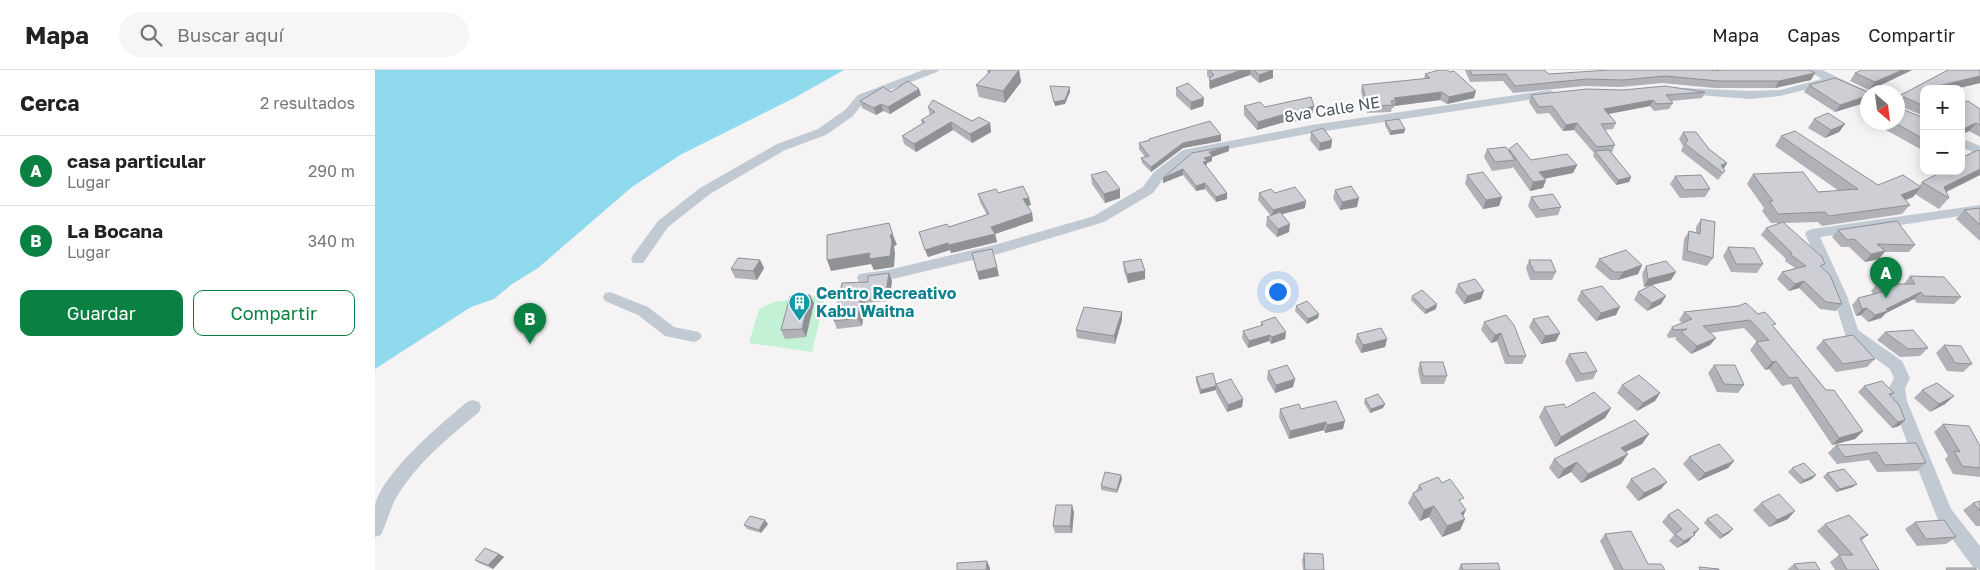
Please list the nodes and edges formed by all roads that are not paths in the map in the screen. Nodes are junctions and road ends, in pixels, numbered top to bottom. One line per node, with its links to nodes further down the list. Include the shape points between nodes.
1 (933, 70): 10 (street, via 862,96 849,113 822,132 781,147 705,191 663,224)
2 (1813, 70): 3 (street)
3 (1834, 79): 4 (street, via 1780,93 1715,94); 6 (street)
4 (1675, 90)
5 (1566, 92): 11 (street, 8va Calle NE, via 1312,129 1187,153 1159,175 1148,190 1099,219 998,249)
6 (1860, 92)
7 (1965, 144): 8 (street)
8 (1980, 151)
9 (1980, 209): 16 (street, via 1812,234 1841,296 1851,333 1896,365 1902,378 1897,388 1899,401 1944,514)
10 (638, 259)
11 (864, 278)
12 (610, 297): 13 (street, via 643,311 670,332)
13 (694, 336)
14 (473, 407): 15 (street, via 408,469 389,496)
15 (375, 529)
16 (1980, 561)

